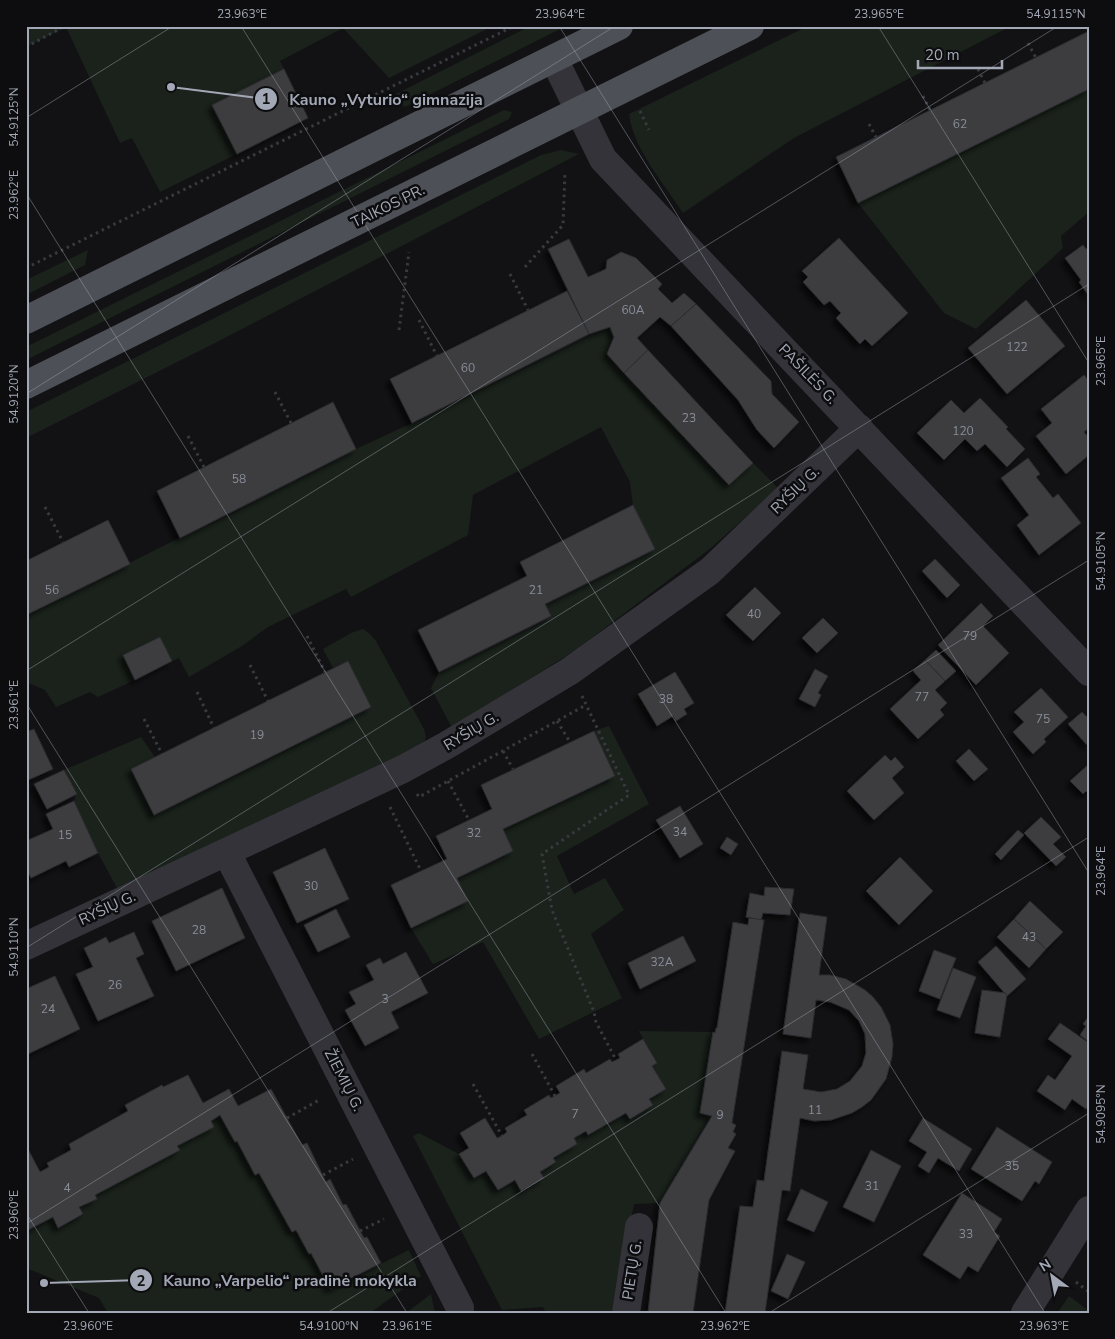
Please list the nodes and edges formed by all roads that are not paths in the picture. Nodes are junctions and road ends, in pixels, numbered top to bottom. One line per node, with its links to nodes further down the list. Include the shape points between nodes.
1 (619, 26): 3 (main road)
2 (750, 26): 4 (main road, TAIKOS PR.)
3 (554, 59): 4 (street, PAŠILĖS G.); 5 (main road)
4 (579, 111): 6 (main road, TAIKOS PR.); 7 (street, PAŠILĖS G., via 603,159)
5 (26, 320)
6 (26, 384)
7 (859, 428): 8 (street, PAŠILĖS G.); 9 (street, RYŠIŲ G., via 710,571 570,671 403,769)
8 (1089, 672)
9 (227, 853): 10 (street, RYŠIŲ G.); 13 (street, ŽIEMIŲ G.)
10 (27, 944)
11 (1089, 1210): 15 (street)
12 (639, 1227): 14 (street, PIETŲ G.)
13 (460, 1308)
14 (626, 1313)
15 (1025, 1313)

